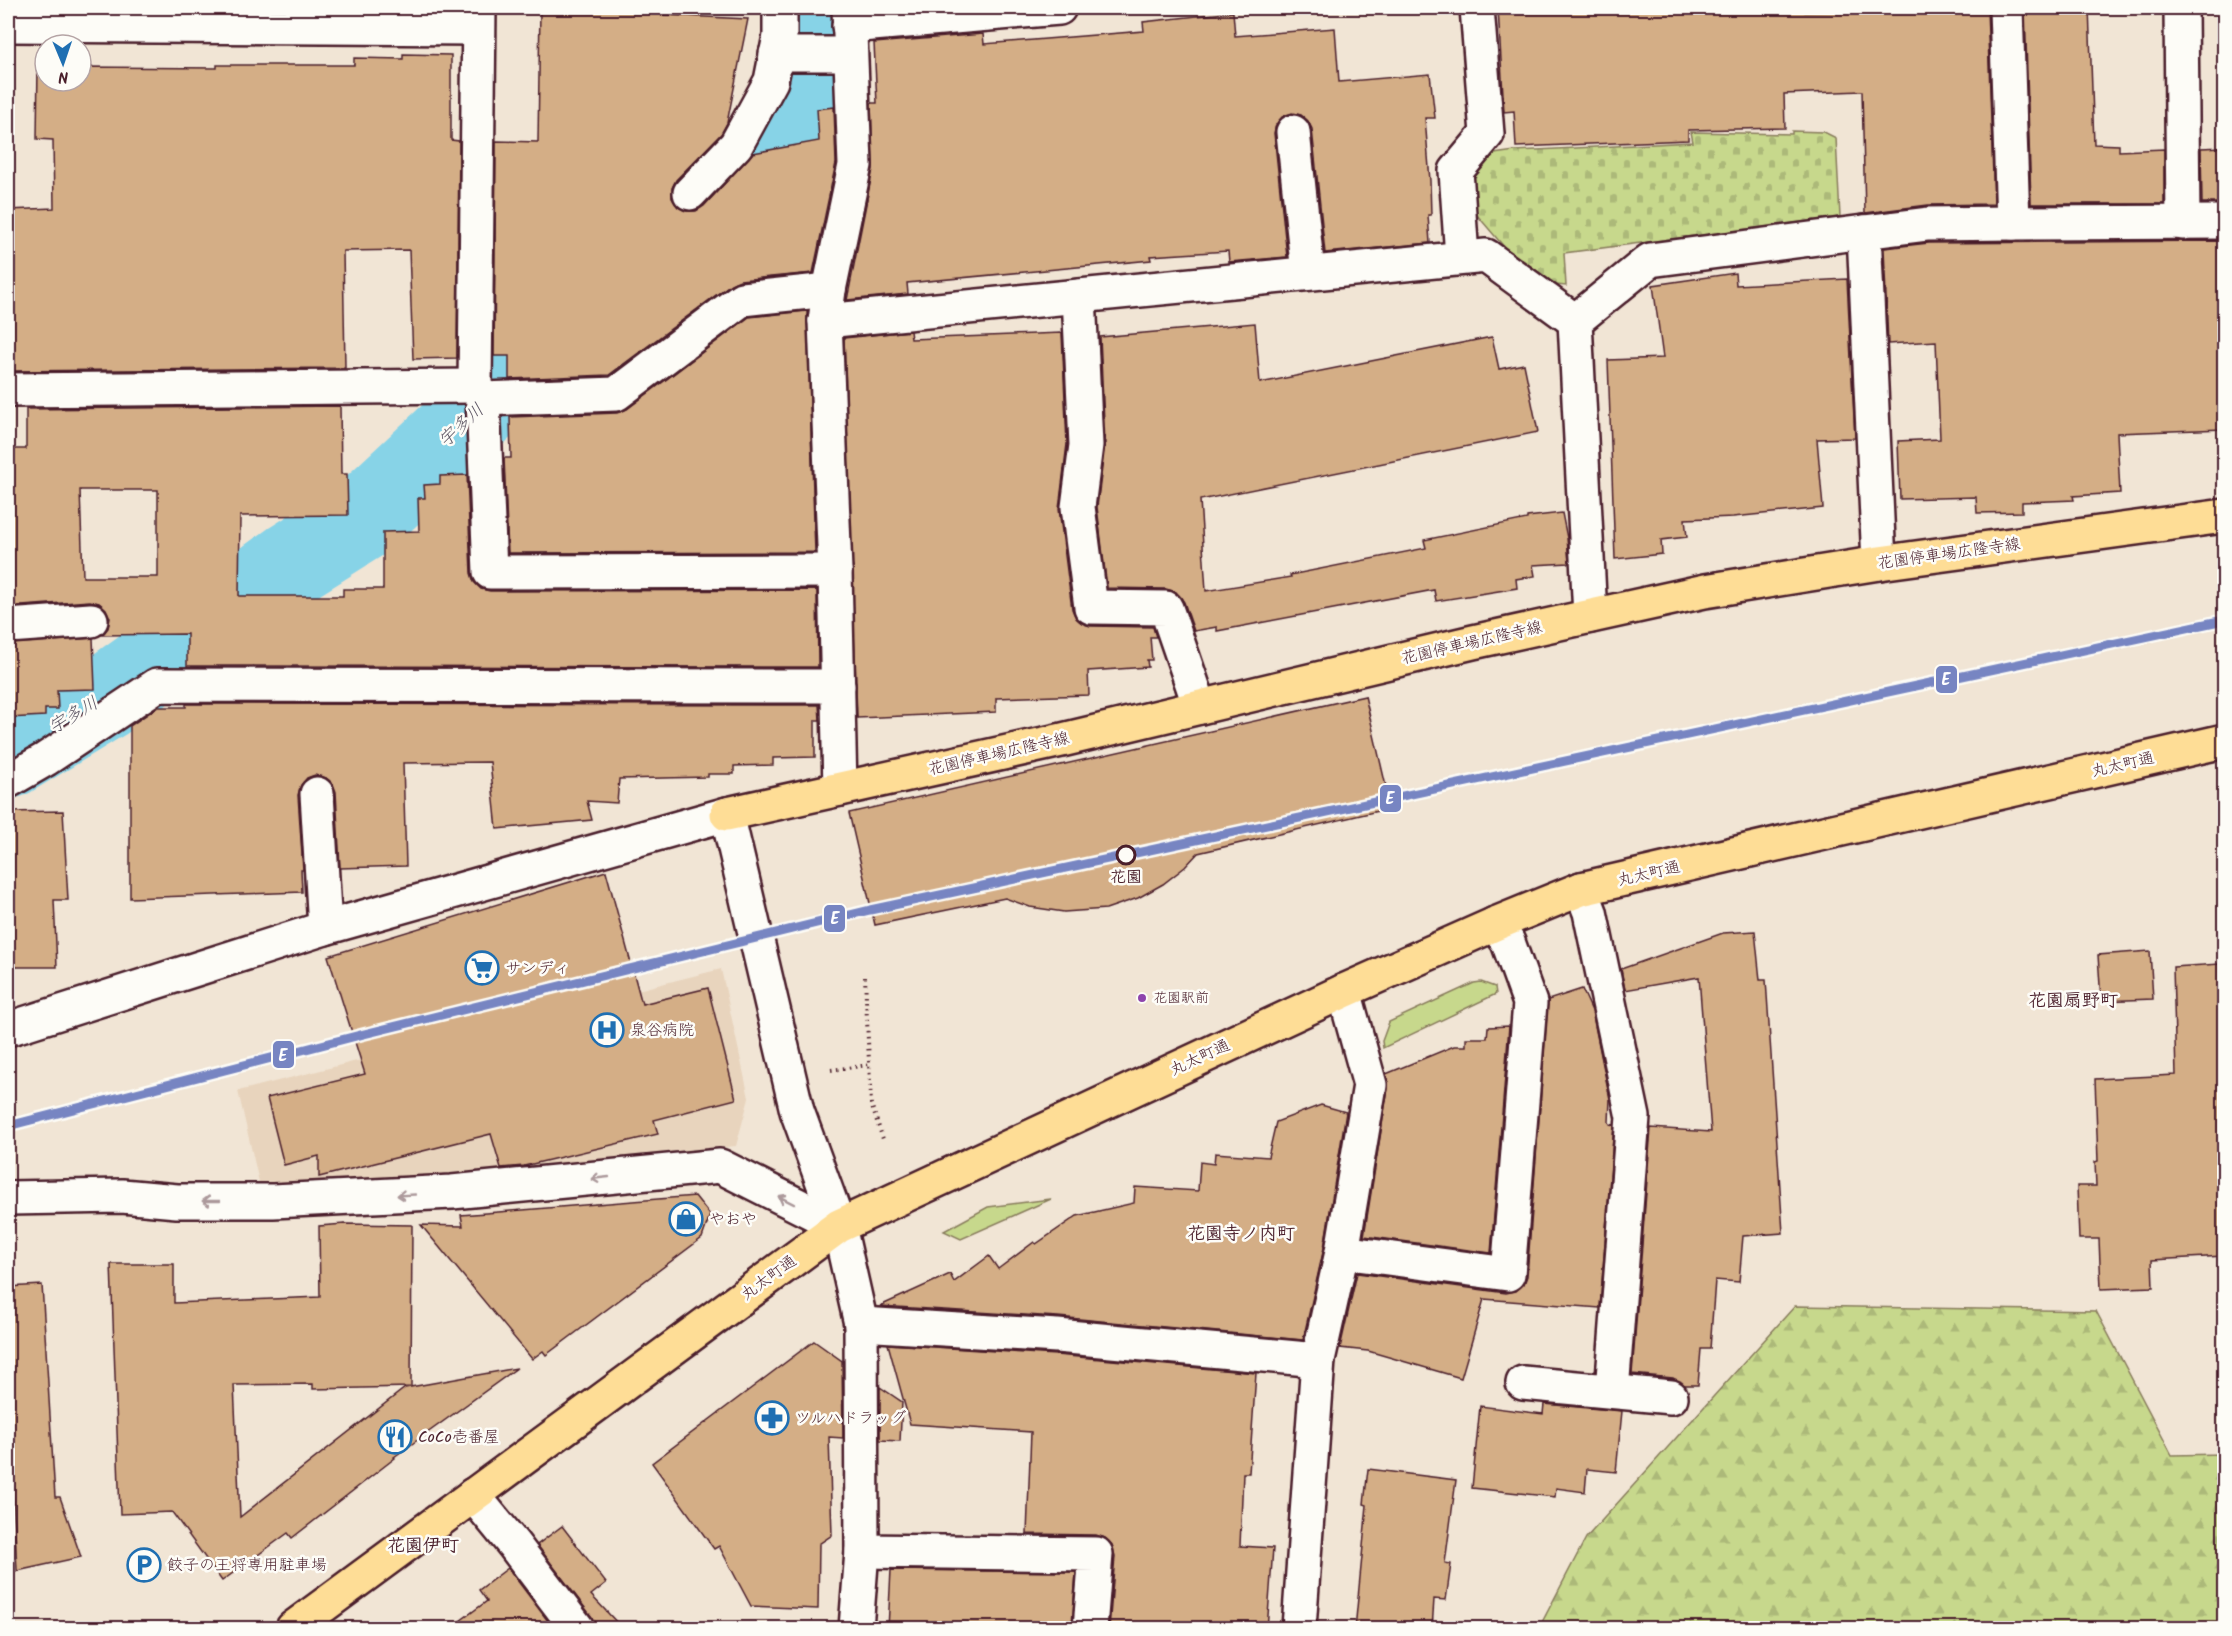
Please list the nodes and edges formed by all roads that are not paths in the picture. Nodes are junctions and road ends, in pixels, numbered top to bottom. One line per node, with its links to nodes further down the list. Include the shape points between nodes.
1 (780, 8): 9 (street)
2 (1059, 8): 8 (street)
3 (1477, 8): 16 (street, via 1487,134 1456,171)
4 (2006, 8): 14 (street)
5 (2181, 8): 12 (street)
6 (479, 18): 7 (street); 22 (street)
7 (8, 25)
8 (843, 35): 9 (street); 19 (street, via 855,165)
9 (783, 54): 11 (street, via 736,145)
10 (1293, 132): 17 (street)
11 (690, 193)
12 (2183, 222): 13 (street); 14 (street)
13 (2224, 222)
14 (2013, 223): 15 (street, via 1928,224)
15 (1864, 232): 20 (street, via 1650,260); 24 (street)
16 (1462, 257): 17 (street); 20 (street, via 1486,256)
17 (1308, 273): 18 (street)
18 (1079, 296): 19 (street); 30 (street, via 1086,445 1078,507 1091,607 1166,608)
19 (827, 306): 22 (street, via 742,299 616,394 526,397); 25 (street)
20 (1575, 321): 26 (street)
21 (8, 390): 22 (street)
22 (479, 393): 25 (street, via 490,572)
23 (2224, 516): 24 (main road, 花園停車場広隆寺線)
24 (1879, 563): 26 (main road, 花園停車場広隆寺線, via 1706,591)
25 (835, 571): 29 (street)
26 (1590, 616): 30 (main road, 花園停車場広隆寺線)
27 (91, 620): 28 (street)
28 (8, 626)
29 (838, 686): 32 (street, via 157,685); 33 (street)
30 (1200, 707): 33 (main road, 花園停車場広隆寺線)
31 (2224, 741): 36 (main road, 丸太町通)
32 (8, 781)
33 (840, 789): 35 (main road, 花園停車場広隆寺線)
34 (317, 794): 38 (street)
35 (728, 814): 38 (street); 42 (street, via 797,1111)
36 (1581, 889): 37 (main road, 丸太町通); 47 (street, via 1590,912 1633,1117)
37 (1495, 924): 39 (main road, 丸太町通); 43 (street, via 1508,942 1530,1003 1508,1274)
38 (325, 928): 40 (street)
39 (1344, 991): 42 (main road, 丸太町通); 43 (street, via 1370,1085)
40 (8, 1029)
41 (8, 1198): 42 (street, one-way to 41, via 720,1166 452,1192 273,1201 177,1201 122,1196)
42 (839, 1226): 44 (street); 49 (main road, 丸太町通)
43 (1342, 1252): 45 (street)
44 (861, 1324): 45 (street, via 1057,1336); 50 (street)
45 (1318, 1360): 55 (street)
46 (1522, 1383): 47 (street)
47 (1612, 1391): 48 (street)
48 (1671, 1396)
49 (473, 1495): 51 (main road, 丸太町通); 52 (street)
50 (862, 1551): 53 (street); 54 (street, via 1096,1554)
51 (293, 1629)
52 (577, 1629)
53 (856, 1629)
54 (1090, 1629)
55 (1299, 1629)

